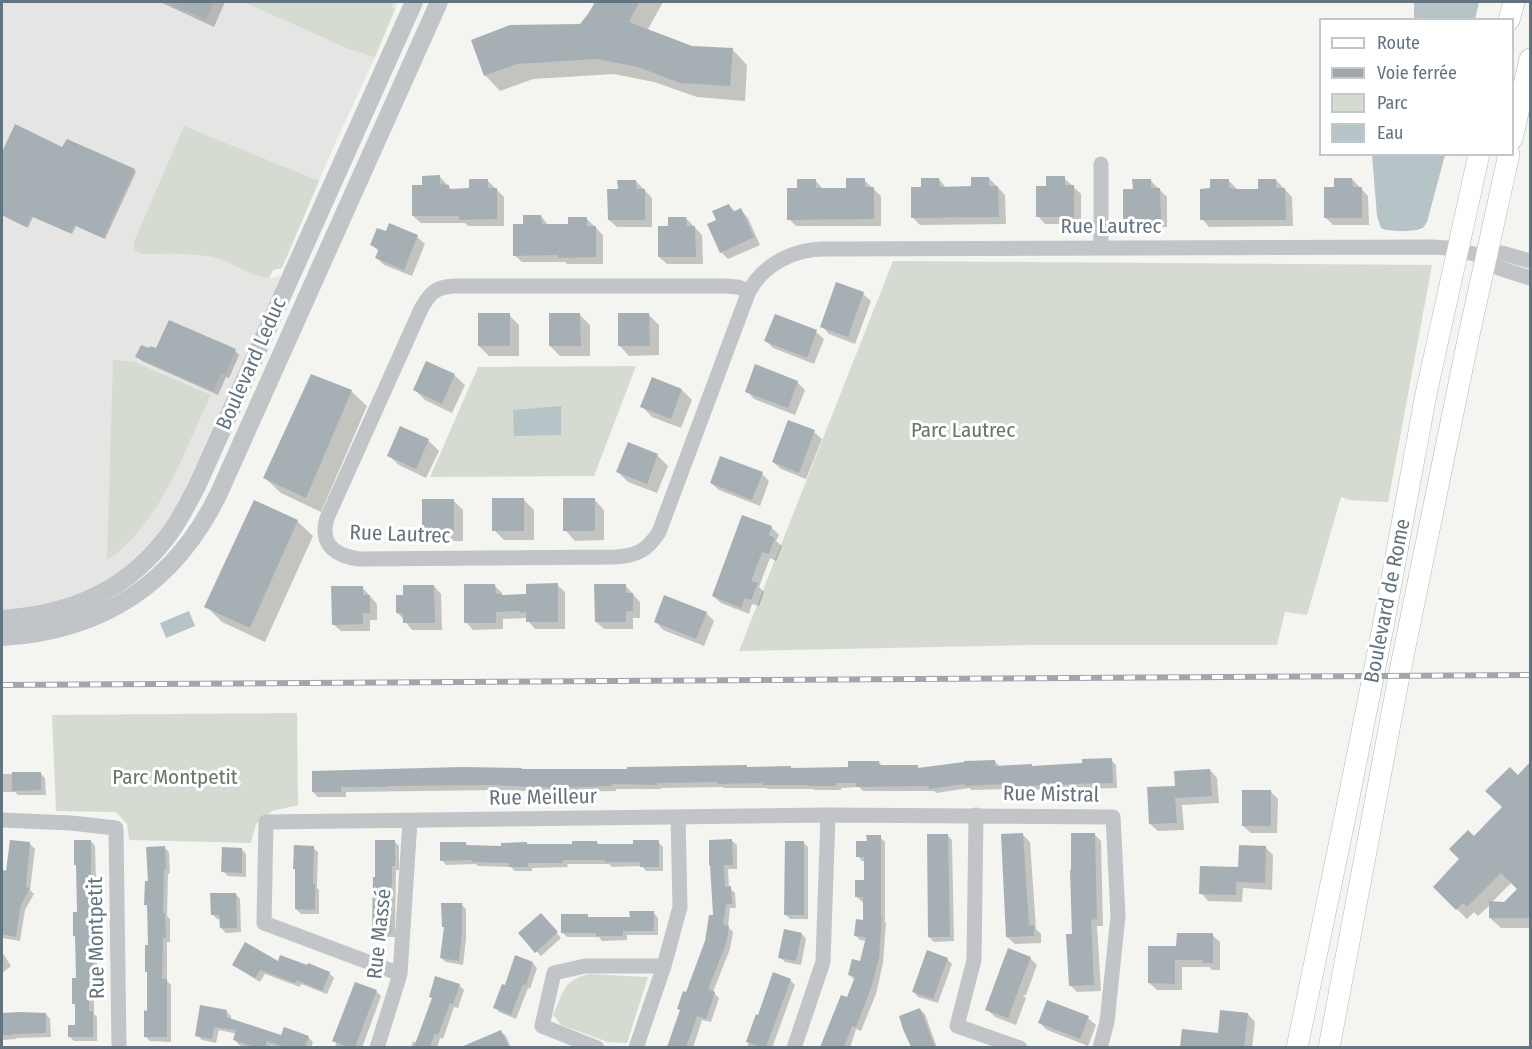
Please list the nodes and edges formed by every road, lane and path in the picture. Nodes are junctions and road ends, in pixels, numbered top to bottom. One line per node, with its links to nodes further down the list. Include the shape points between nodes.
1 (414, 2): 16 (street, Boulevard Leduc, via 196,486 172,530 133,572 94,597 56,612)
2 (439, 2): 17 (street, Boulevard Leduc, via 219,493 196,534 152,582 110,610 53,631)
3 (1514, 2): 4 (main road)
4 (1510, 18)
5 (1530, 59): 6 (main road)
6 (1514, 131)
7 (1479, 156): 11 (main road, Boulevard de Rome)
8 (1509, 156): 12 (main road, Boulevard de Rome)
9 (1101, 165): 10 (street)
10 (1101, 248): 11 (street, Rue Lautrec); 15 (street, Rue Lautrec, via 811,249 777,262)
11 (1457, 250): 12 (street, Rue Lautrec); 32 (main road, Boulevard de Rome)
12 (1487, 257): 13 (street, Rue Lautrec, via 1502,253); 14 (street, Rue Lautrec, via 1499,267); 33 (main road, Boulevard de Rome, via 1399,676)
13 (1530, 261)
14 (1530, 278)
15 (749, 291): 15 (street, Rue Lautrec, via 725,286 454,286 435,290 421,309 327,518 325,533 330,546 343,556 359,559 615,557 641,552 658,532)
16 (2, 619)
17 (2, 637)
18 (828, 815): 19 (street, Rue Mistral); 20 (street, Rue Meilleur); 29 (street, via 823,962)
19 (976, 815): 30 (street, via 974,960 957,1026); 31 (street, Rue Mistral, via 1113,817 1118,916 1107,1022)
20 (678, 817): 22 (street, Rue Meilleur); 23 (street, via 680,907)
21 (2, 820): 25 (street, Rue Montpetit, via 116,828)
22 (410, 821): 24 (street, Rue Massé); 24 (street, Rue Meilleur, via 266,822 264,923)
23 (664, 966): 27 (street, via 585,966 554,973 542,1026); 28 (street)
24 (400, 974): 26 (street, Rue Massé)
25 (119, 1047)
26 (376, 1047)
27 (597, 1047)
28 (636, 1047)
29 (794, 1047)
30 (1020, 1047)
31 (1100, 1047)
32 (1296, 1047)
33 (1329, 1047)

